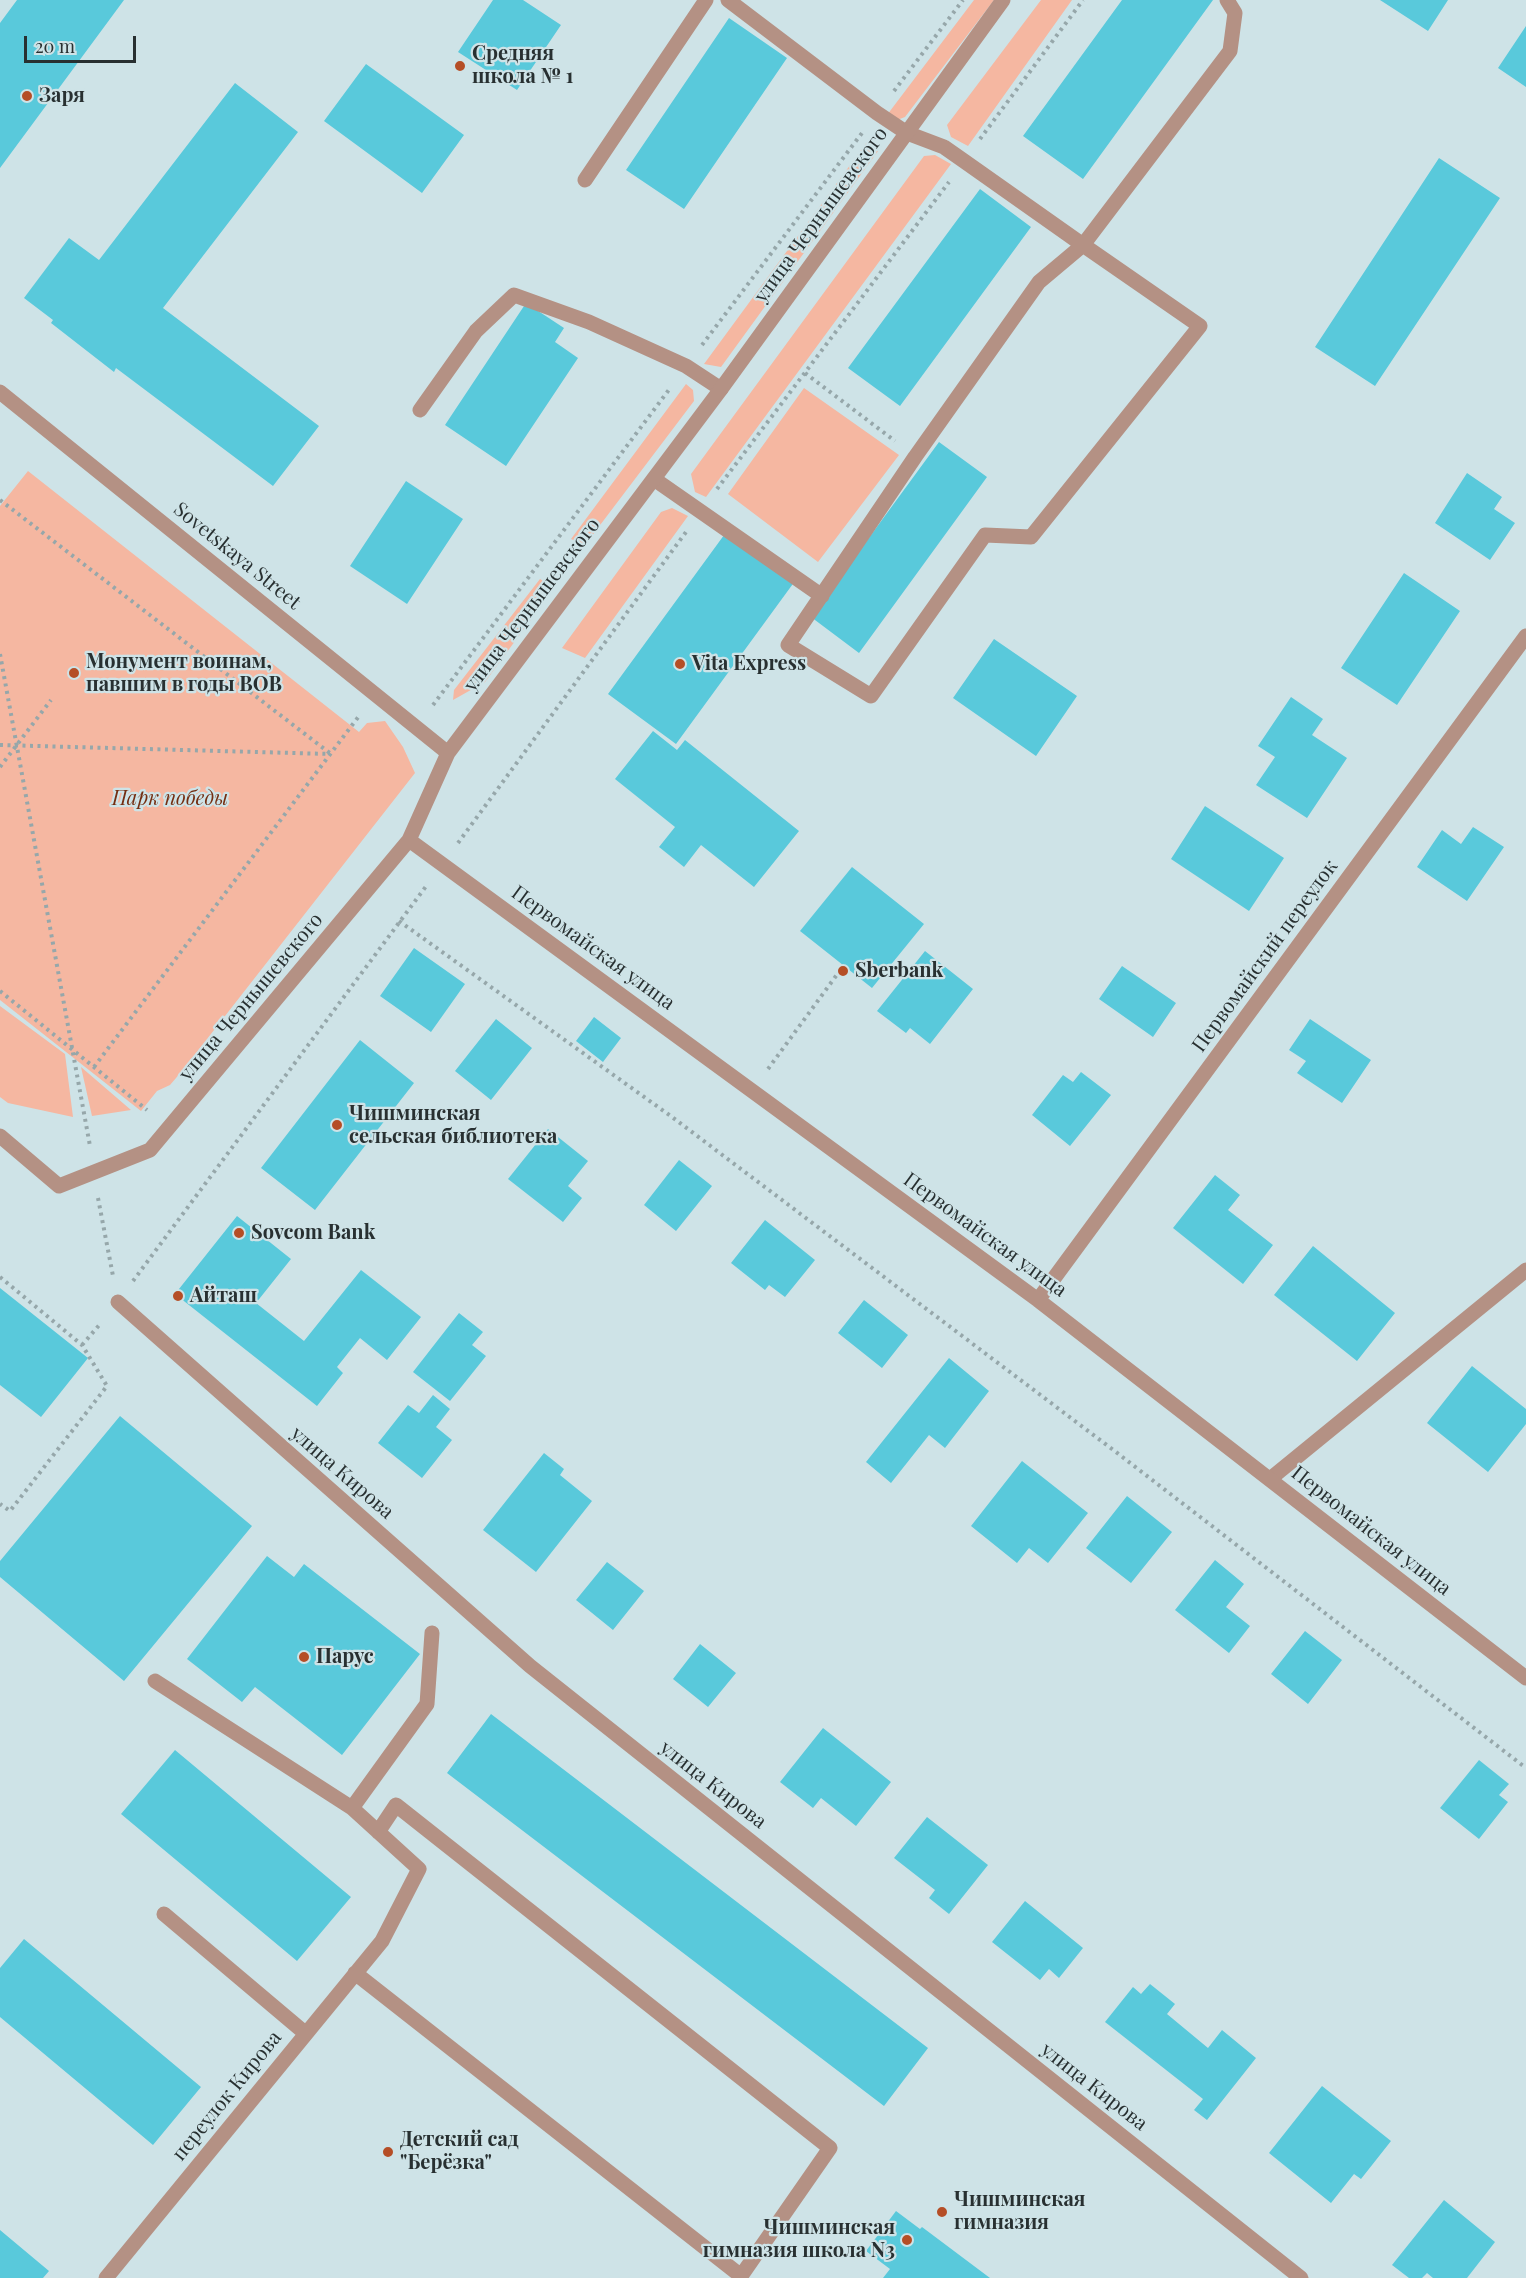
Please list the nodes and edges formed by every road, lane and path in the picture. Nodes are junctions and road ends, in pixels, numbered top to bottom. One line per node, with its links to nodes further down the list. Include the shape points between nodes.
1 (706, 0): 8 (street)
2 (728, 0): 6 (street)
3 (1003, 0): 6 (street, улица Чернышевского)
4 (1083, 0): 7 (path)
5 (1227, 0): 9 (street, via 1235,13 1230,51)
6 (906, 133): 7 (street, via 944,147); 11 (street, улица Чернышевского)
7 (964, 161): 9 (street); 10 (path)
8 (585, 180)
9 (1083, 245): 14 (street, via 1039,282); 18 (street, via 1200,326 1031,537 985,535 871,696 788,645)
10 (805, 373): 14 (path); 17 (path)
11 (721, 389): 13 (street, via 686,366 589,322 514,295 476,331); 15 (street, улица Чернышевского)
12 (0, 392): 21 (street, Sovetskaya Street)
13 (420, 410)
14 (915, 457): 18 (street)
15 (654, 479): 17 (street); 25 (street, улица Чернышевского)
16 (0, 500): 26 (path)
17 (701, 511): 18 (street); 29 (path)
18 (822, 596)
19 (1526, 636): 41 (street, Первомайский переулок)
20 (0, 654): 24 (path)
21 (375, 695): 25 (street, Sovetskaya Street); 26 (path)
22 (51, 700): 24 (path)
23 (0, 745): 24 (path)
24 (17, 746): 26 (path); 27 (path); 33 (path)
25 (448, 753): 28 (street, улица Чернышевского)
26 (331, 754): 34 (path)
27 (0, 767)
28 (410, 840): 29 (street, Первомайская улица); 36 (street, улица Чернышевского)
29 (443, 864): 30 (path); 35 (street, Первомайская улица)
30 (399, 921): 42 (path); 49 (path, via 691,1132)
31 (844, 965): 35 (path)
32 (0, 991): 33 (path)
33 (73, 1050): 34 (path); 38 (path)
34 (94, 1067): 36 (path)
35 (752, 1091): 41 (street, Первомайская улица)
36 (169, 1128): 38 (street, улица Чернышевского, via 150,1150)
37 (0, 1136): 38 (street, улица Чернышевского, via 59,1186)
38 (93, 1173): 42 (path)
39 (1526, 1270): 44 (street)
40 (0, 1277): 43 (path)
41 (1038, 1299): 44 (street, Первомайская улица)
42 (118, 1302): 43 (path); 56 (street, улица Кирова, via 530,1666)
43 (82, 1345): 45 (path, via 107,1386 9,1511)
44 (1270, 1479): 47 (street, Первомайская улица)
45 (0, 1504)
46 (432, 1633): 50 (street, via 427,1704)
47 (1526, 1678)
48 (155, 1681): 50 (street)
49 (1526, 1768)
50 (352, 1808): 51 (street)
51 (378, 1832): 53 (street, переулок Кирова, via 419,1869 382,1941); 53 (street, via 396,1805 830,2148 741,2276)
52 (165, 1914): 54 (street)
53 (355, 1973): 54 (street, переулок Кирова)
54 (305, 2033): 55 (street, переулок Кирова)
55 (106, 2278)
56 (1301, 2278)

